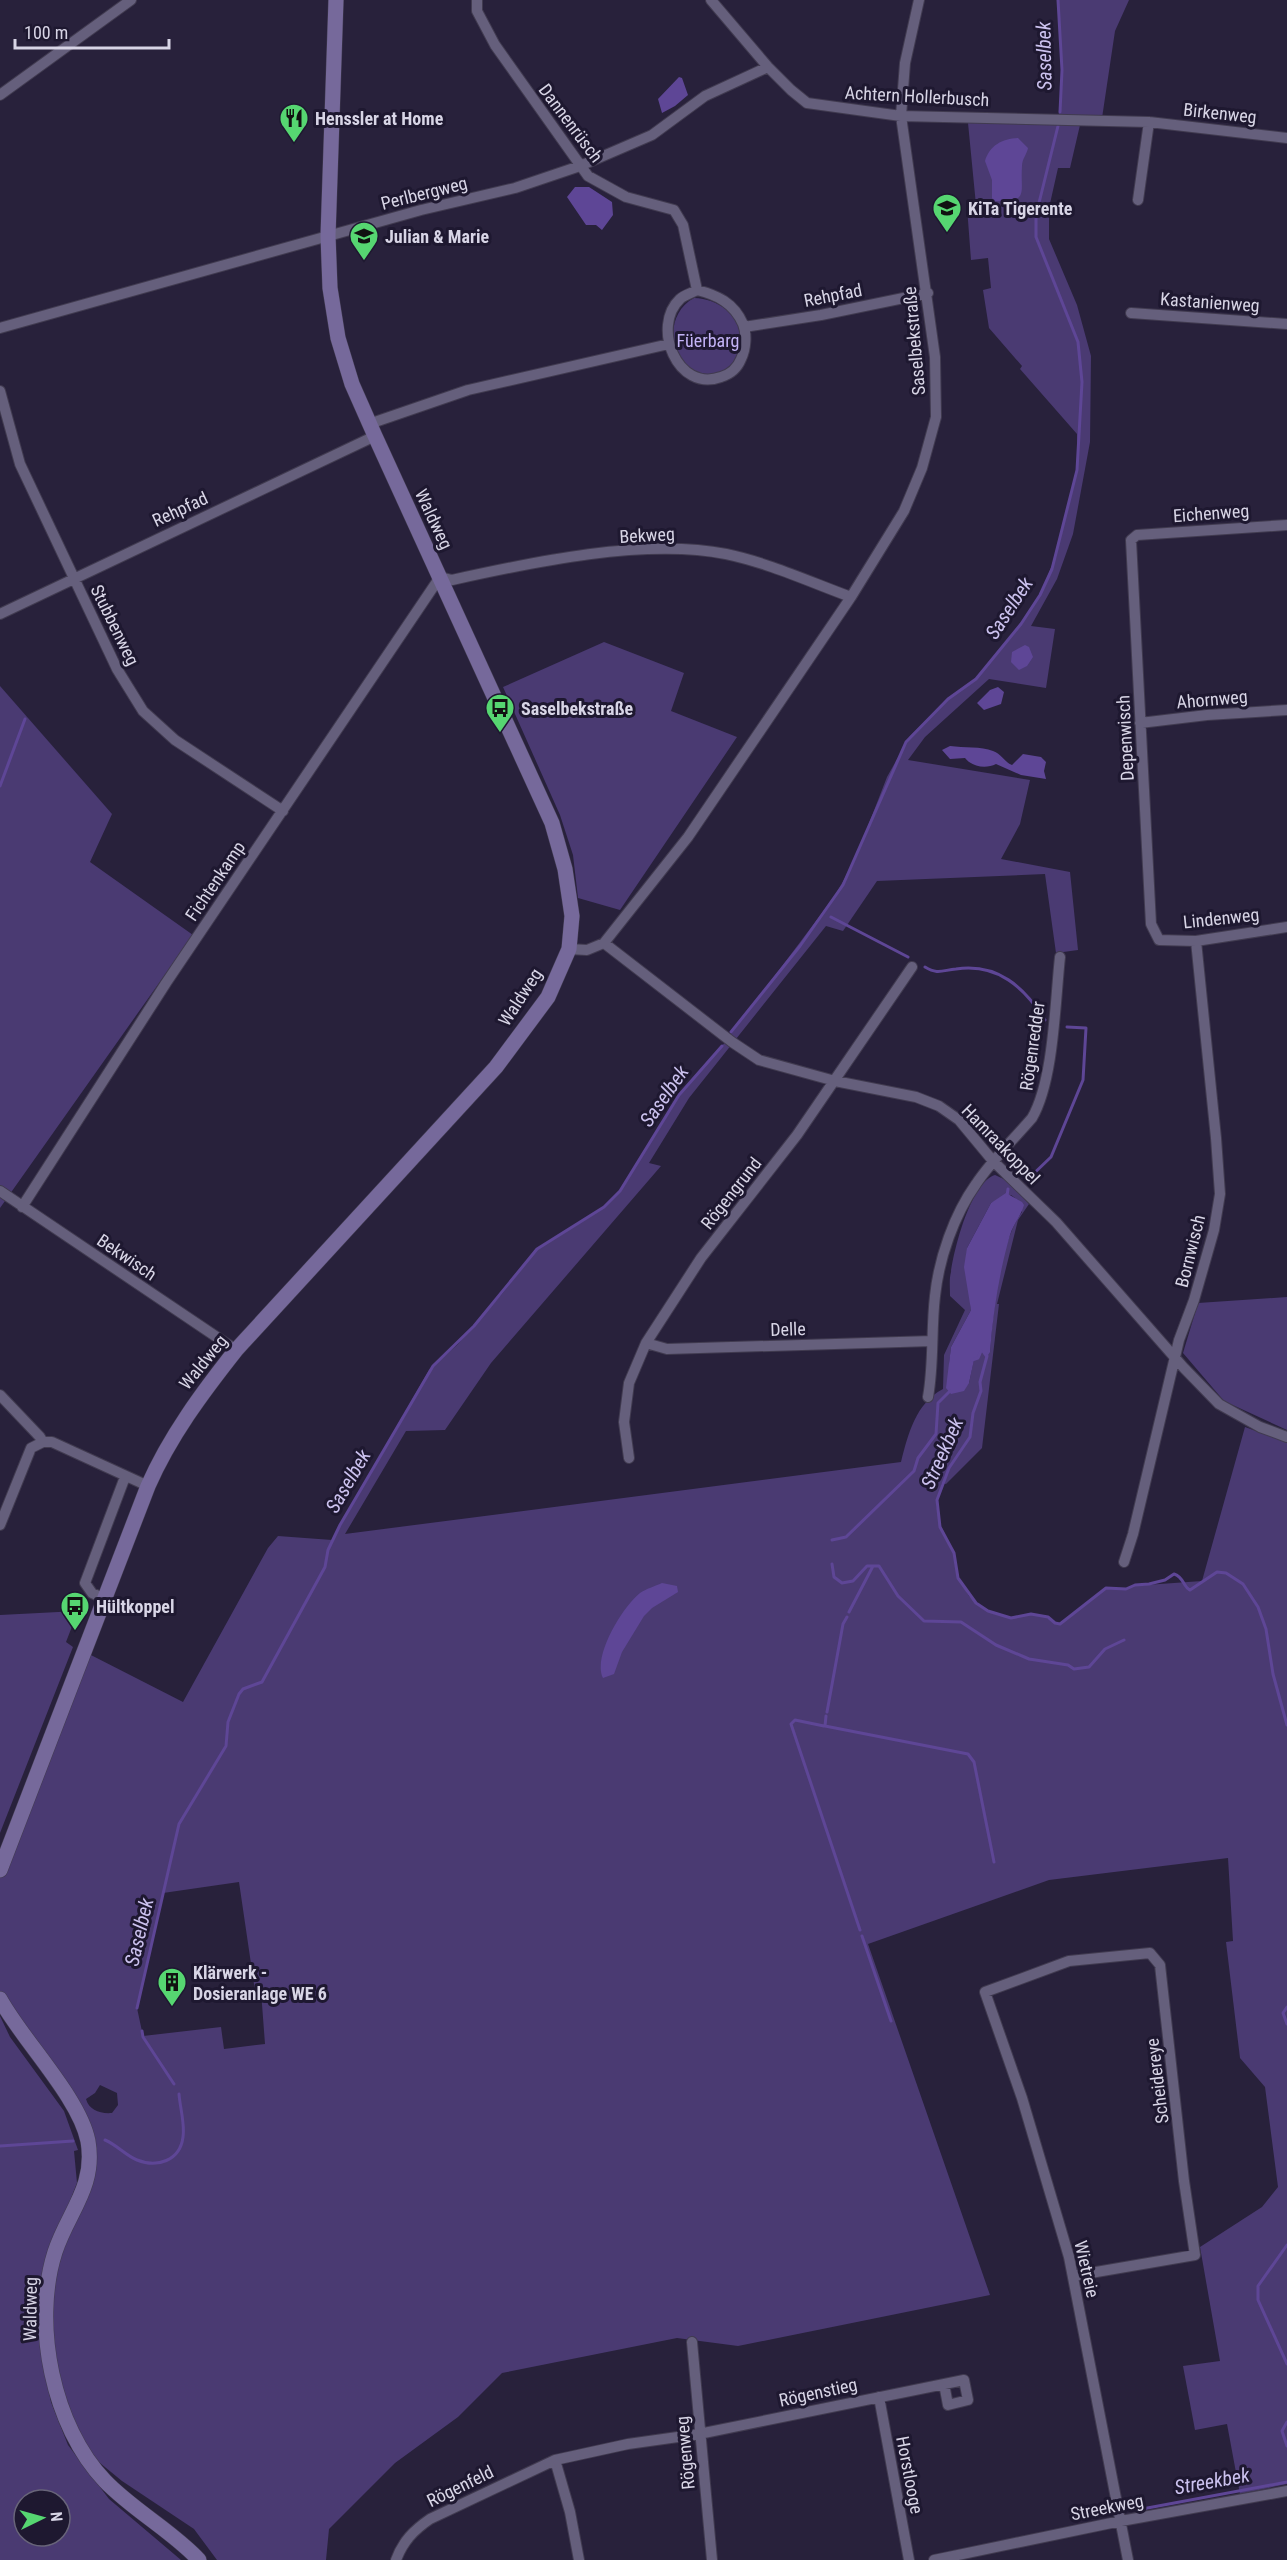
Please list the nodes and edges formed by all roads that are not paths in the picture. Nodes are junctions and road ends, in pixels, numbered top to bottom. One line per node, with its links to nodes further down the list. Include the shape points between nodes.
1 (131, 0): 7 (street)
2 (336, 0): 14 (main road, Waldweg)
3 (477, 0): 12 (street, Dannenrüsch, via 477,11 495,45)
4 (711, 0): 6 (street, Achtern Hollerbusch)
5 (919, 0): 8 (street, Saselbekstraße, via 905,63)
6 (768, 67): 8 (street, Achtern Hollerbusch, via 807,103); 12 (street, Perlbergweg, via 705,96 652,135)
7 (0, 95)
8 (901, 116): 9 (street, Achtern Hollerbusch); 16 (street, Saselbekstraße)
9 (1059, 120): 10 (street, Birkenweg)
10 (1149, 122): 11 (street, Birkenweg); 13 (street)
11 (1287, 138)
12 (580, 166): 14 (street, Perlbergweg, via 515,188); 15 (street, Dannenrüsch, via 588,176 626,197 674,210 683,225)
13 (1138, 200)
14 (328, 236): 20 (street, Perlbergweg); 23 (main road, Waldweg, via 330,288 338,338)
15 (697, 290): 19 (street, via 726,302 738,313); 21 (street, via 680,299 670,316)
16 (928, 293): 19 (street, Rehpfad); 28 (street, Saselbekstraße, via 936,417 922,468 904,511)
17 (1131, 312): 18 (street, Kastanienweg)
18 (1287, 324)
19 (744, 327): 21 (street, via 745,348 740,361 733,372 711,381 691,376 680,367)
20 (0, 328)
21 (669, 344): 23 (street, Rehpfad, via 468,390)
22 (0, 391): 27 (street, Stubbenweg, via 20,464)
23 (372, 430): 26 (main road, Waldweg); 27 (street, Rehpfad)
24 (1287, 525): 25 (street, Eichenweg)
25 (1137, 535): 31 (street, Depenwisch, via 1131,540)
26 (440, 577): 28 (street, Bekweg, via 452,580 547,561 672,548 726,554 761,563); 32 (street, Fichtenkamp); 37 (main road, Waldweg, via 552,823 566,869 572,916)
27 (73, 578): 29 (street, Rehpfad); 32 (street, Stubbenweg, via 142,711 175,740)
28 (851, 597): 36 (street, Saselbekstraße, via 688,837)
29 (0, 614)
30 (1287, 710): 31 (street, Ahornweg)
31 (1140, 723): 34 (street, Depenwisch, via 1151,924)
32 (283, 810): 43 (street, Fichtenkamp)
33 (1287, 927): 35 (street, Lindenweg)
34 (1159, 940): 35 (street, Lindenweg)
35 (1196, 941): 47 (street, Bornwisch, via 1220,1194 1214,1230)
36 (604, 944): 37 (street, via 587,950); 40 (street, Hamraakoppel, via 759,1060)
37 (569, 949): 46 (main road, Waldweg, via 548,997 496,1067)
38 (1060, 957): 41 (street, Rögenredder, via 1043,1093 1032,1118)
39 (912, 967): 40 (street, Rögengrund)
40 (835, 1081): 41 (street, Hamraakoppel, via 916,1097 939,1106 958,1120); 45 (street, Rögengrund, via 701,1258)
41 (993, 1161): 44 (street, Rögenredder, via 974,1186 947,1246 935,1293); 47 (street, Hamraakoppel, via 1056,1222)
42 (0, 1191): 43 (street, Bekwisch)
43 (22, 1207): 46 (street, Bekwisch)
44 (932, 1341): 45 (street, Delle, via 667,1349); 49 (street, Rögenredder)
45 (646, 1343): 52 (street, Rögengrund, via 628,1383 624,1422)
46 (236, 1350): 54 (main road, Waldweg, via 198,1397)
47 (1175, 1357): 50 (street, Hamraakoppel, via 1220,1404); 56 (street, Bornwisch)
48 (0, 1395): 51 (street)
49 (928, 1397)
50 (1287, 1437)
51 (43, 1442): 53 (street, via 52,1442); 55 (street, via 31,1448)
52 (628, 1458)
53 (125, 1477): 54 (street); 57 (street, via 85,1583 92,1593)
54 (148, 1486): 57 (main road, Waldweg)
55 (0, 1524)
56 (1124, 1562)
57 (105, 1599): 58 (main road, Waldweg)
58 (0, 1870)
59 (985, 1992): 61 (street, Wietreie, via 1022,2098); 61 (street, Scheidereye, via 1069,1961 1150,1953 1160,1965 1195,2255)
60 (0, 1999): 69 (main road, Waldweg, via 73,2107 87,2140 87,2182 55,2253 46,2294 52,2373 64,2415 85,2456 105,2481)
61 (1073, 2276): 68 (street, Wietreie)
62 (692, 2342): 65 (street, Rögenweg)
63 (944, 2384): 64 (street, Rögenstieg)
64 (879, 2397): 65 (street, Rögenstieg); 73 (street, Horstlooge)
65 (699, 2434): 66 (street, Rögenfeld); 72 (street, Rögenweg)
66 (555, 2460): 70 (street, Rögenfeld, via 430,2519 414,2530); 71 (street)
67 (1287, 2491): 68 (street, Streekweg)
68 (1121, 2521): 74 (street, Streekweg); 75 (street, Wietreie)
69 (199, 2560)
70 (396, 2560)
71 (579, 2560)
72 (712, 2560)
73 (909, 2560)
74 (934, 2560)
75 (1128, 2560)

